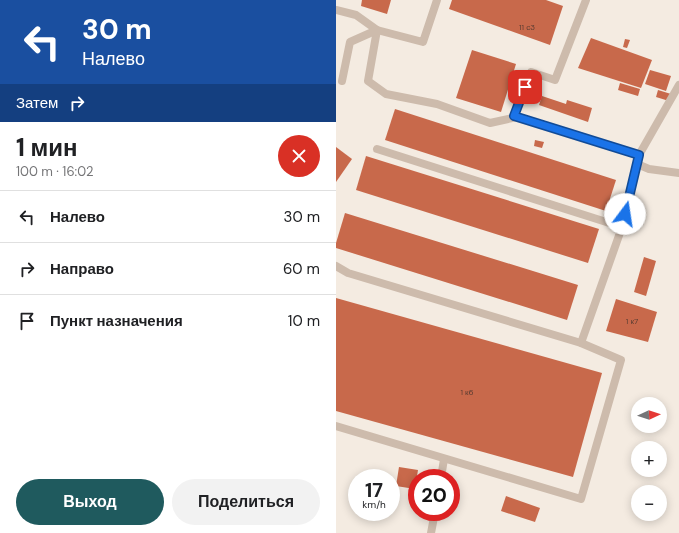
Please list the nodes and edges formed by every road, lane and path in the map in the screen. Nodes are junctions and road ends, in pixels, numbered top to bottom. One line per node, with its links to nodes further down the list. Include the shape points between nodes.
1 (437, 0): 4 (lane, via 423,42)
2 (586, 0): 7 (lane, via 555,80 531,72 514,116)
3 (336, 10): 4 (lane, via 356,15)
4 (377, 30): 5 (lane, via 350,42); 7 (lane, via 368,82 386,94 437,104 490,123)
5 (342, 82)
6 (679, 86): 9 (lane)
7 (517, 117): 9 (lane)
8 (377, 149): 12 (lane)
9 (639, 155): 10 (lane)
10 (637, 164): 11 (lane, via 649,169); 12 (lane)
11 (679, 173)
12 (622, 226): 14 (lane)
13 (336, 266): 14 (lane, via 348,273)
14 (581, 343): 16 (lane, via 621,360 581,500)
15 (336, 426): 16 (lane)
16 (444, 458): 17 (lane)
17 (442, 469)
18 (433, 521): 19 (lane)
19 (431, 533)

